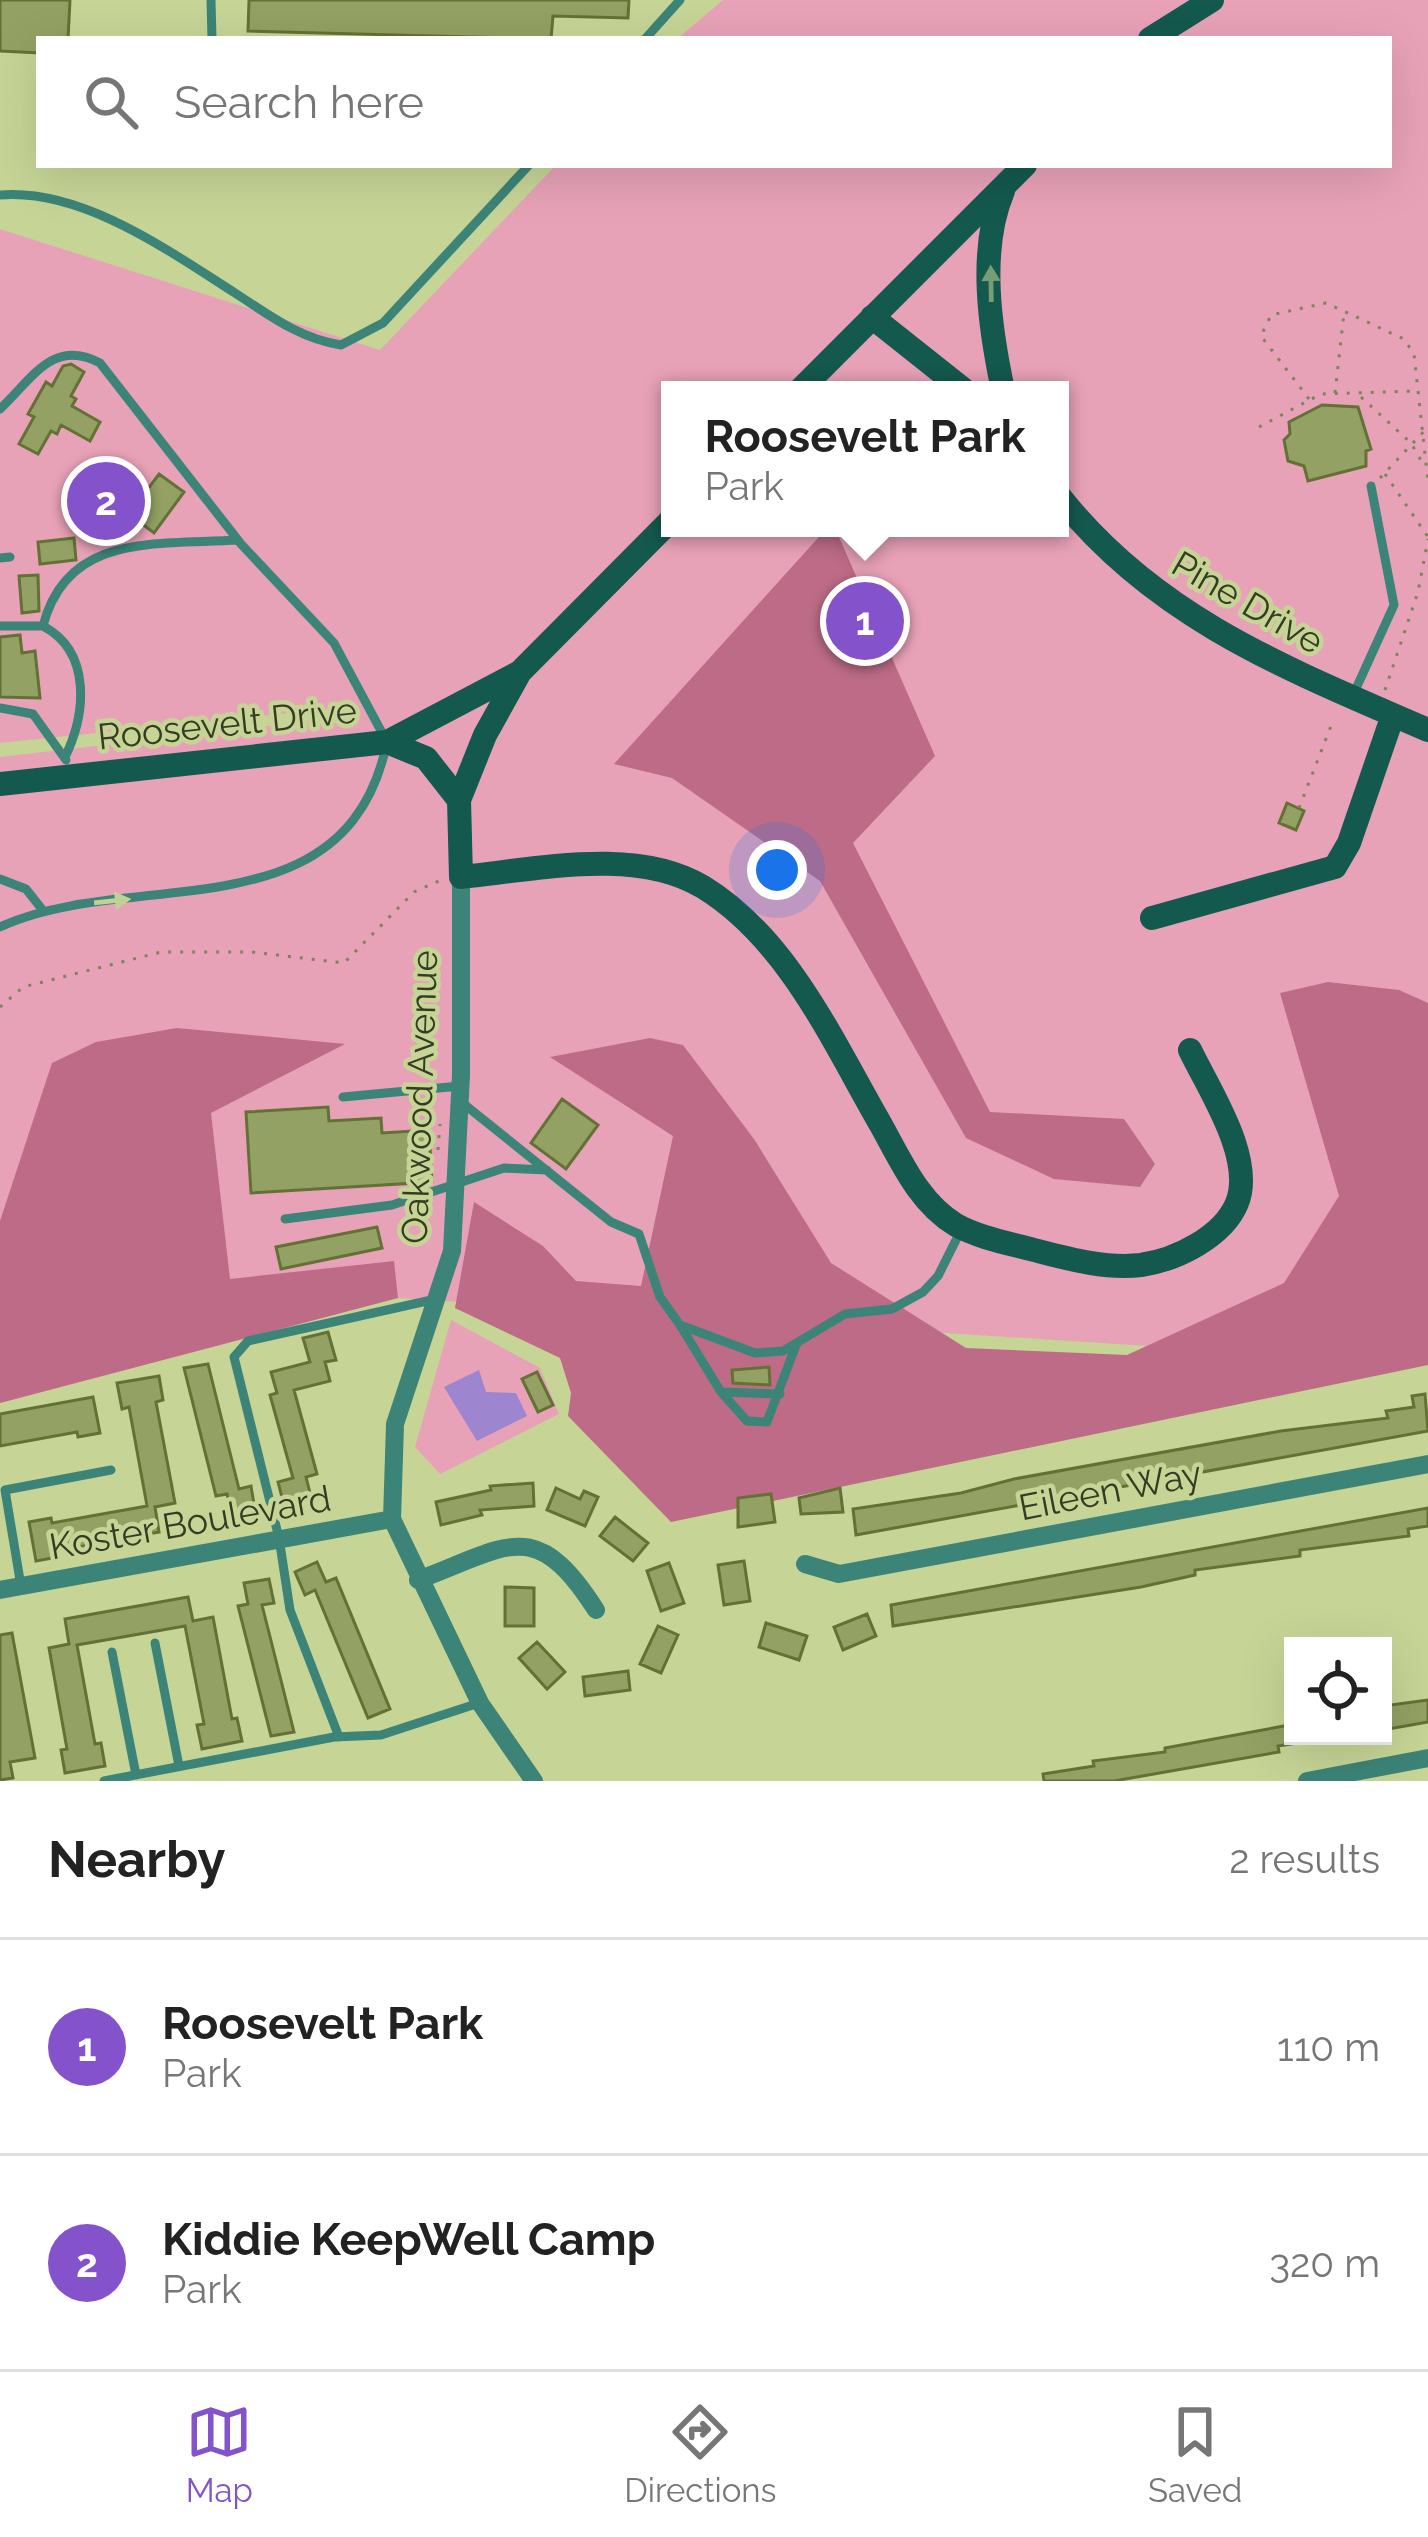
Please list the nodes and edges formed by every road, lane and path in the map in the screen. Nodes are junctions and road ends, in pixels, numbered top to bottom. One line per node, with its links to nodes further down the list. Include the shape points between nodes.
1 (212, 0): 4 (lane)
2 (680, 0): 5 (lane)
3 (1212, 0): 6 (street)
4 (212, 36)
5 (647, 36)
6 (1155, 36)
7 (526, 168): 9 (lane, via 383,323 341,345 296,332 75,206)
8 (1017, 173): 11 (street); 14 (street, one-way to 8, via 991,246 998,204)
9 (0, 195)
10 (1344, 311): 15 (path, via 1404,339 1414,354); 16 (path); 18 (path, via 1319,303 1278,312 1261,328)
11 (872, 317): 12 (street); 13 (street)
12 (809, 381)
13 (953, 381)
14 (1002, 381)
15 (1416, 391): 17 (path); 22 (path)
16 (1335, 394): 17 (path); 18 (path)
17 (1360, 396): 23 (path)
18 (1309, 399): 20 (path)
19 (0, 409): 30 (lane, via 59,353 77,351 100,363)
20 (1259, 427)
21 (1428, 427): 22 (path)
22 (1422, 431): 23 (path); 25 (path)
23 (1411, 443): 24 (path); 25 (path)
24 (1385, 473): 26 (path); 29 (path)
25 (1428, 482)
26 (1371, 486): 34 (lane, via 1394,612)
27 (1069, 507): 34 (street, Pine Drive, via 1167,602)
28 (661, 530): 33 (street, Roosevelt Drive)
29 (1428, 538): 36 (path)
30 (238, 540): 32 (lane, via 96,557 64,576); 39 (lane, via 334,643)
31 (0, 626): 32 (lane)
32 (43, 626): 40 (lane, via 58,634 78,668 79,719)
33 (520, 672): 39 (street, Roosevelt Drive); 42 (street, Oakwood Avenue)
34 (1352, 698): 36 (street, Pine Drive)
35 (0, 708): 40 (lane, via 33,714)
36 (1386, 712): 38 (street, Pine Drive); 47 (street, via 1335,868)
37 (1331, 726): 43 (path)
38 (1428, 730)
39 (387, 742): 40 (street, Roosevelt Drive); 42 (street, via 426,758); 46 (lane, one-way to 39, via 195,892 283,873 354,818)
40 (68, 766): 41 (street, Roosevelt Drive)
41 (0, 784)
42 (459, 800): 44 (street, Oakwood Avenue)
43 (1299, 808)
44 (451, 878): 49 (path, via 414,892 344,964 161,952 22,987); 51 (street, Oakwood Avenue); 56 (street, via 621,866 703,887 786,968 914,1184)
45 (0, 879): 46 (lane, via 26,889)
46 (41, 908): 48 (lane)
47 (1152, 918)
48 (0, 927)
49 (0, 1006)
50 (1190, 1050): 56 (street, via 1240,1167 1238,1201 1218,1228 1177,1256 1129,1266 1072,1260)
51 (460, 1094): 52 (lane); 53 (lane); 54 (street, Oakwood Avenue)
52 (343, 1097)
53 (548, 1170): 54 (lane, via 503,1168); 58 (lane, via 610,1222 639,1234 660,1298)
54 (456, 1184): 55 (lane, via 392,1205); 57 (street, Oakwood Avenue, via 452,1251)
55 (285, 1219)
56 (962, 1227): 59 (lane, via 923,1292 892,1309 844,1314)
57 (436, 1299): 64 (street, Oakwood Avenue, via 395,1424); 65 (lane, via 239,1347 233,1367)
58 (680, 1325): 59 (lane, via 755,1353); 60 (lane)
59 (796, 1345): 61 (lane)
60 (721, 1392): 61 (lane); 61 (lane, via 734,1412 760,1423)
61 (780, 1394)
62 (1428, 1464): 66 (street, Eileen Way, via 839,1574)
63 (111, 1470): 68 (lane, via 4,1490)
64 (392, 1520): 65 (street, Koster Boulevard); 67 (street, Oakwood Avenue)
65 (279, 1538): 68 (street, Koster Boulevard); 74 (lane, via 290,1610)
66 (806, 1564)
67 (418, 1580): 70 (street, via 522,1544 568,1566); 73 (street, Oakwood Avenue)
68 (21, 1586): 69 (street, Koster Boulevard)
69 (0, 1590)
70 (596, 1610)
71 (155, 1643): 76 (lane)
72 (112, 1652): 77 (lane)
73 (480, 1703): 74 (lane, via 381,1735); 79 (street, Oakwood Avenue)
74 (339, 1737): 76 (lane)
75 (1428, 1758): 80 (street)
76 (179, 1766): 77 (lane)
77 (136, 1775): 78 (lane)
78 (104, 1781)
79 (534, 1781)
80 (1307, 1781)

